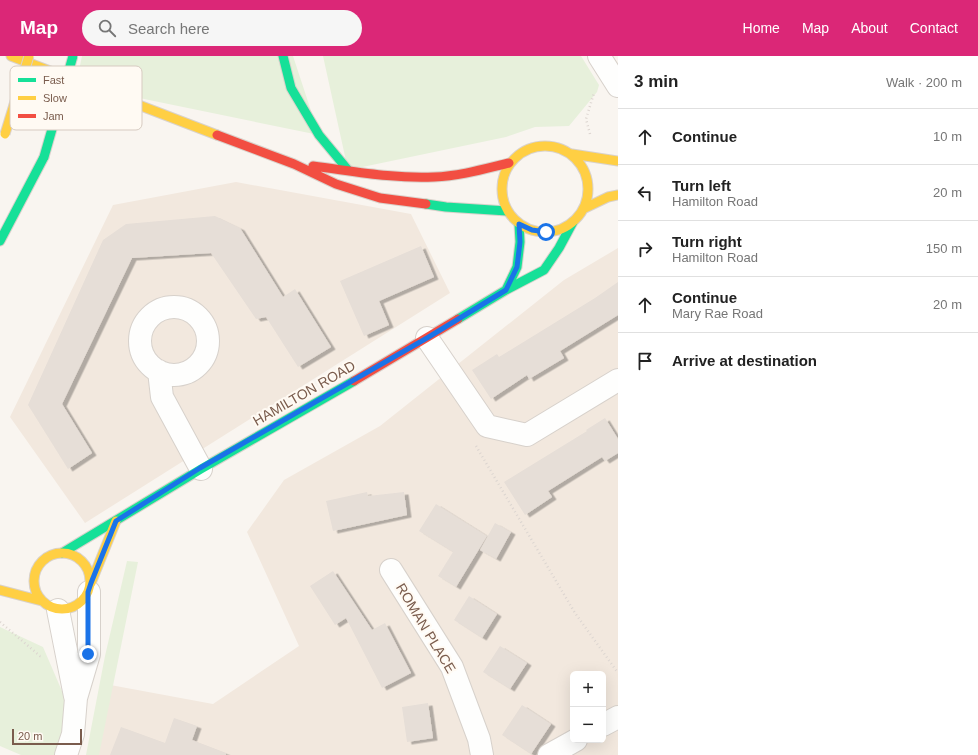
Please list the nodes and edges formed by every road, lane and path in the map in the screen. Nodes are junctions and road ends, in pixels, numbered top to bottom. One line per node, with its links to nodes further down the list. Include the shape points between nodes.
1 (11, 56): 7 (main road)
2 (29, 56): 6 (main road, bridge)
3 (73, 56): 8 (main road, bridge)
4 (283, 56): 19 (main road, via 290,88 319,135)
5 (601, 60): 9 (street); 14 (path, via 586,119)
6 (26, 66)
7 (37, 66)
8 (70, 66)
9 (618, 86)
10 (142, 106): 18 (main road)
11 (10, 118): 13 (main road, bridge)
12 (52, 130): 25 (main road, bridge, via 44,157)
13 (4, 138)
14 (592, 139)
15 (572, 154): 16 (main road); 17 (main road, via 546,145 532,147 519,153); 21 (main road, via 582,166 587,180 588,195)
16 (618, 161)
17 (509, 163): 19 (main road, via 433,177 382,175); 22 (main road, via 503,174 501,187)
18 (294, 164): 19 (main road); 22 (main road, via 336,184 380,198 446,207)
19 (348, 170)
20 (618, 195): 21 (main road)
21 (583, 209): 23 (main road)
22 (507, 211): 24 (main road)
23 (573, 222): 24 (main road, via 560,229 546,232 532,230); 26 (main road, HAMILTON ROAD, via 544,270)
24 (519, 224): 26 (main road, via 517,267)
25 (0, 241)
26 (506, 290): 27 (main road, HAMILTON ROAD)
27 (427, 338): 29 (street, via 487,426 527,435); 31 (main road, HAMILTON ROAD)
28 (159, 371): 31 (street, via 162,396)
29 (618, 380)
30 (474, 442): 40 (path, via 576,613)
31 (200, 468): 32 (main road, HAMILTON ROAD)
32 (116, 521): 33 (main road, HAMILTON ROAD); 35 (main road)
33 (62, 553): 35 (main road, via 71,554 86,566 90,574); 37 (main road, via 53,554 38,566 34,584 37,593)
34 (391, 570): 46 (street, ROMAN PLACE, via 452,667 479,739)
35 (90, 588): 37 (main road, via 78,605 70,608); 41 (street, via 88,654)
36 (0, 590): 37 (main road)
37 (50, 605): 41 (street)
38 (0, 622): 39 (path)
39 (40, 656)
40 (618, 673)
41 (76, 698): 45 (street, via 73,734)
42 (618, 717): 43 (street)
43 (606, 723)
44 (571, 743): 47 (street)
45 (66, 755)
46 (482, 755)
47 (549, 755)

